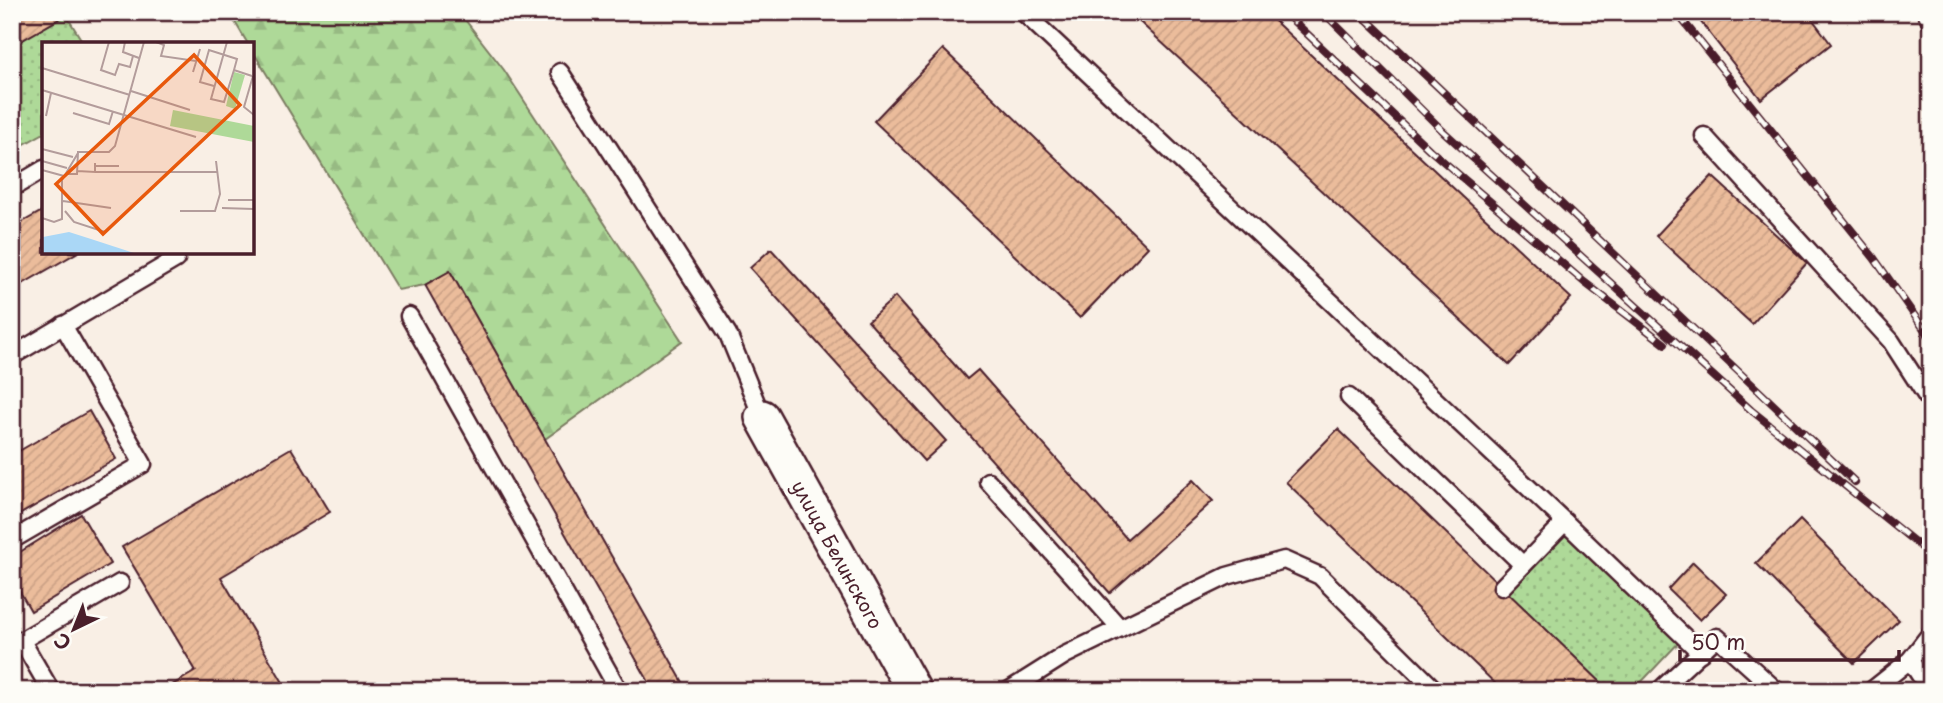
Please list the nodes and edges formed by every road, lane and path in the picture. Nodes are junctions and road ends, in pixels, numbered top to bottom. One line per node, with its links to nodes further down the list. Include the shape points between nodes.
1 (1023, 12): 16 (lane)
2 (1926, 12): 3 (lane)
3 (1931, 22)
4 (560, 72): 14 (lane, via 728,334)
5 (1704, 136): 13 (lane, via 1891,341)
6 (42, 170): 7 (lane)
7 (12, 188)
8 (173, 254): 10 (lane, via 176,259)
9 (409, 316): 27 (lane)
10 (63, 325): 11 (lane); 17 (lane, via 143,464)
11 (12, 356)
12 (1349, 397): 18 (lane)
13 (1931, 402)
14 (762, 416): 28 (street, улица Белинского)
15 (988, 481): 21 (lane)
16 (1565, 522): 18 (lane); 24 (lane)
17 (12, 540)
18 (1523, 565): 20 (lane)
19 (120, 583): 23 (lane)
20 (1502, 587)
21 (1120, 628): 29 (lane); 30 (lane, via 1227,576 1284,560 1320,576)
22 (1931, 634): 25 (lane)
23 (17, 643): 26 (lane)
24 (1701, 653): 31 (lane); 32 (lane, via 1717,637)
25 (1910, 660): 33 (lane); 34 (lane)
26 (51, 691)
27 (619, 691)
28 (914, 691)
29 (1008, 691)
30 (1436, 691)
31 (1659, 691)
32 (1777, 691)
33 (1871, 691)
34 (1930, 691)

